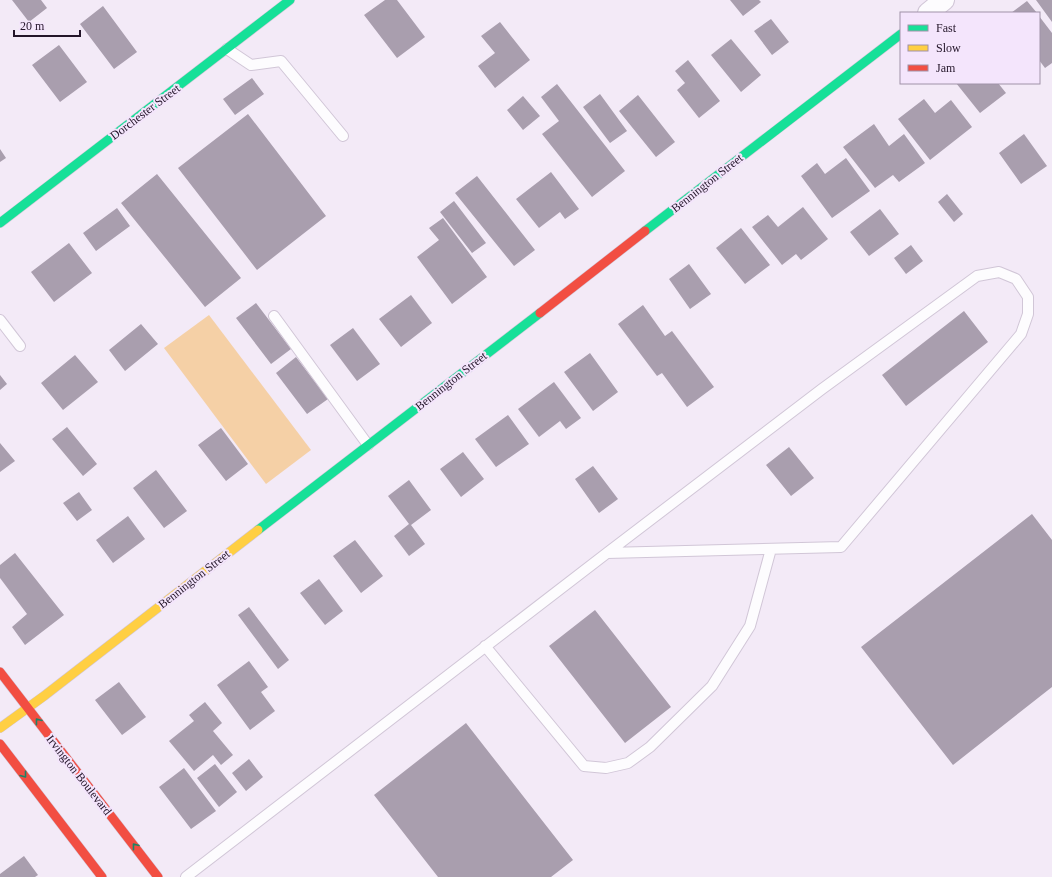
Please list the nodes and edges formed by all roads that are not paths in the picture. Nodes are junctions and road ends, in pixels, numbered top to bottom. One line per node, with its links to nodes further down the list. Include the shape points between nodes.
1 (290, 0): 5 (street, Dorchester Street)
2 (944, 0): 3 (street)
3 (929, 12)
4 (900, 35): 11 (street, Bennington Street)
5 (227, 49): 6 (lane, via 251,65 281,62); 7 (street, Dorchester Street)
6 (343, 136)
7 (2, 218)
8 (274, 316): 11 (lane)
9 (0, 320): 10 (lane)
10 (20, 346)
11 (368, 445): 16 (street, Bennington Street)
12 (771, 548): 13 (lane); 13 (lane, via 841,547 1021,334 1028,314 1028,297 1016,279 999,272 977,276 822,388); 14 (lane, via 750,626 712,686 650,747 628,763 606,768 584,766)
13 (607, 553): 14 (lane)
14 (485, 646): 21 (lane)
15 (0, 672): 16 (street, Irvington Boulevard)
16 (28, 708): 17 (street, Bennington Street); 20 (street, Irvington Boulevard, one-way to 16)
17 (0, 728)
18 (0, 744): 19 (street, one-way to 19)
19 (102, 877)
20 (158, 877)
21 (186, 877)

